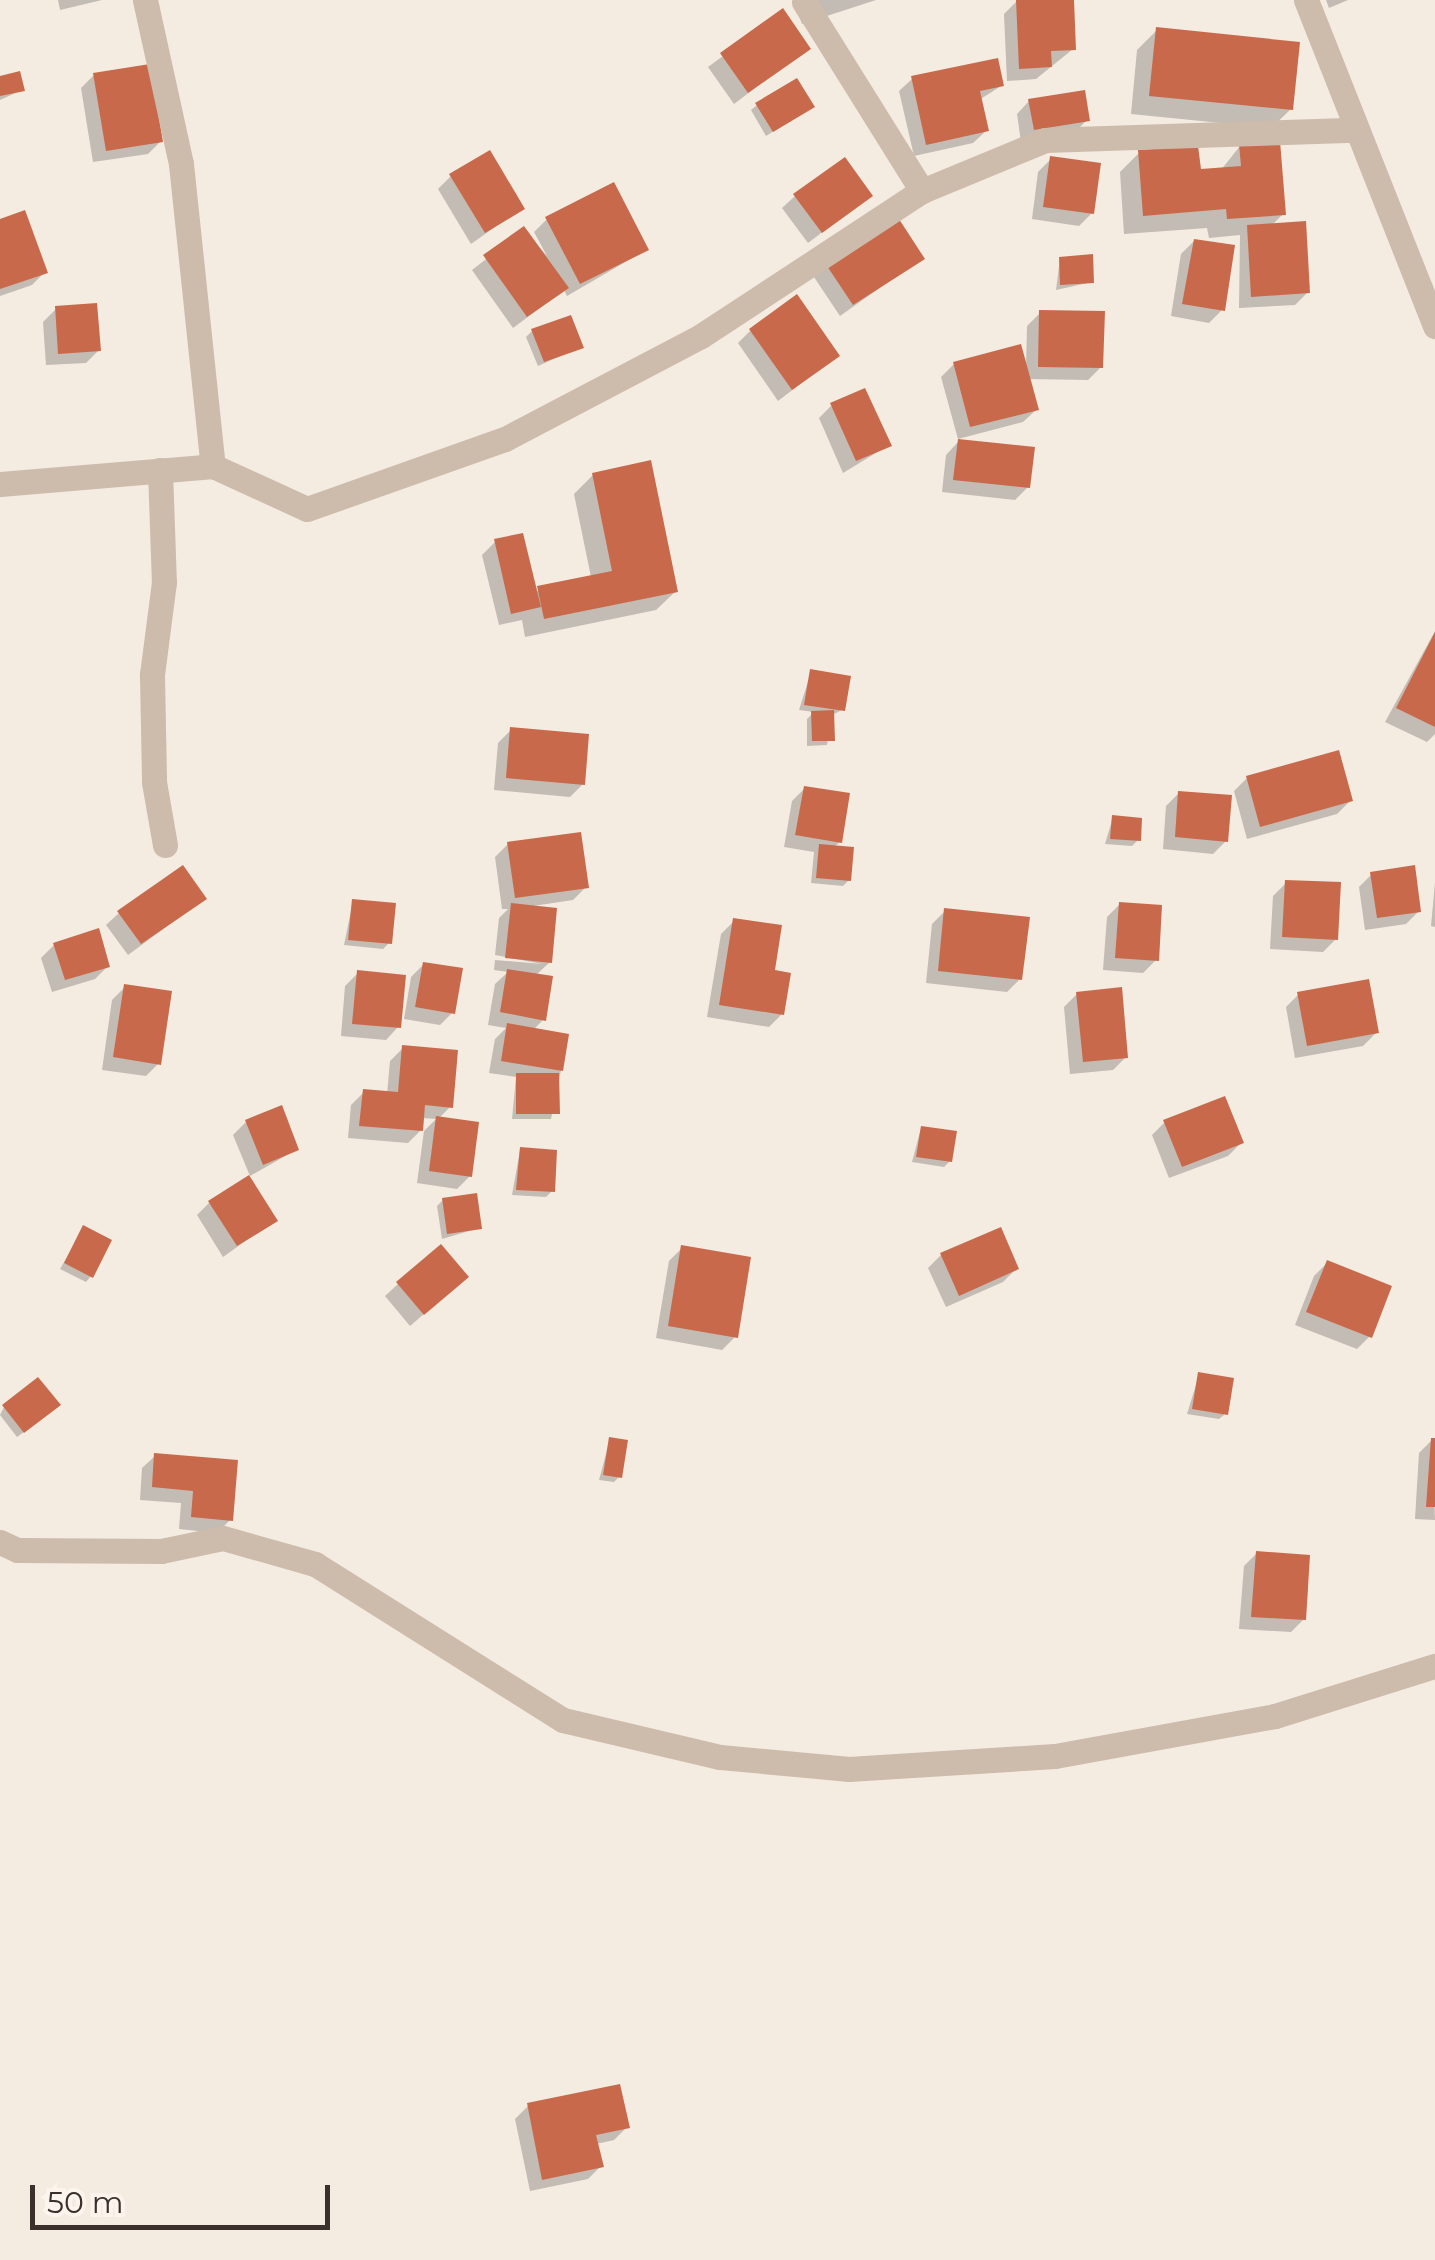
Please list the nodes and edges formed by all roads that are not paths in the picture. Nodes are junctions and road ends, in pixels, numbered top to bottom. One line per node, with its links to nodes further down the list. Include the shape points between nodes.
1 (146, 0): 7 (street, via 181,164)
2 (1306, 0): 4 (street)
3 (804, 2): 5 (street)
4 (1354, 130): 5 (street, via 1045,140); 6 (street)
5 (922, 191): 7 (street, via 701,336 506,439 307,508)
6 (1434, 322)
7 (213, 466): 8 (street)
8 (160, 470): 9 (street); 10 (street, via 164,582 152,676 154,782)
9 (0, 484)
10 (165, 845)
11 (0, 1542): 12 (street, via 17,1550 162,1552 223,1538 315,1564 563,1720 720,1756 850,1769 1055,1756 1275,1716)
12 (1435, 1666)

